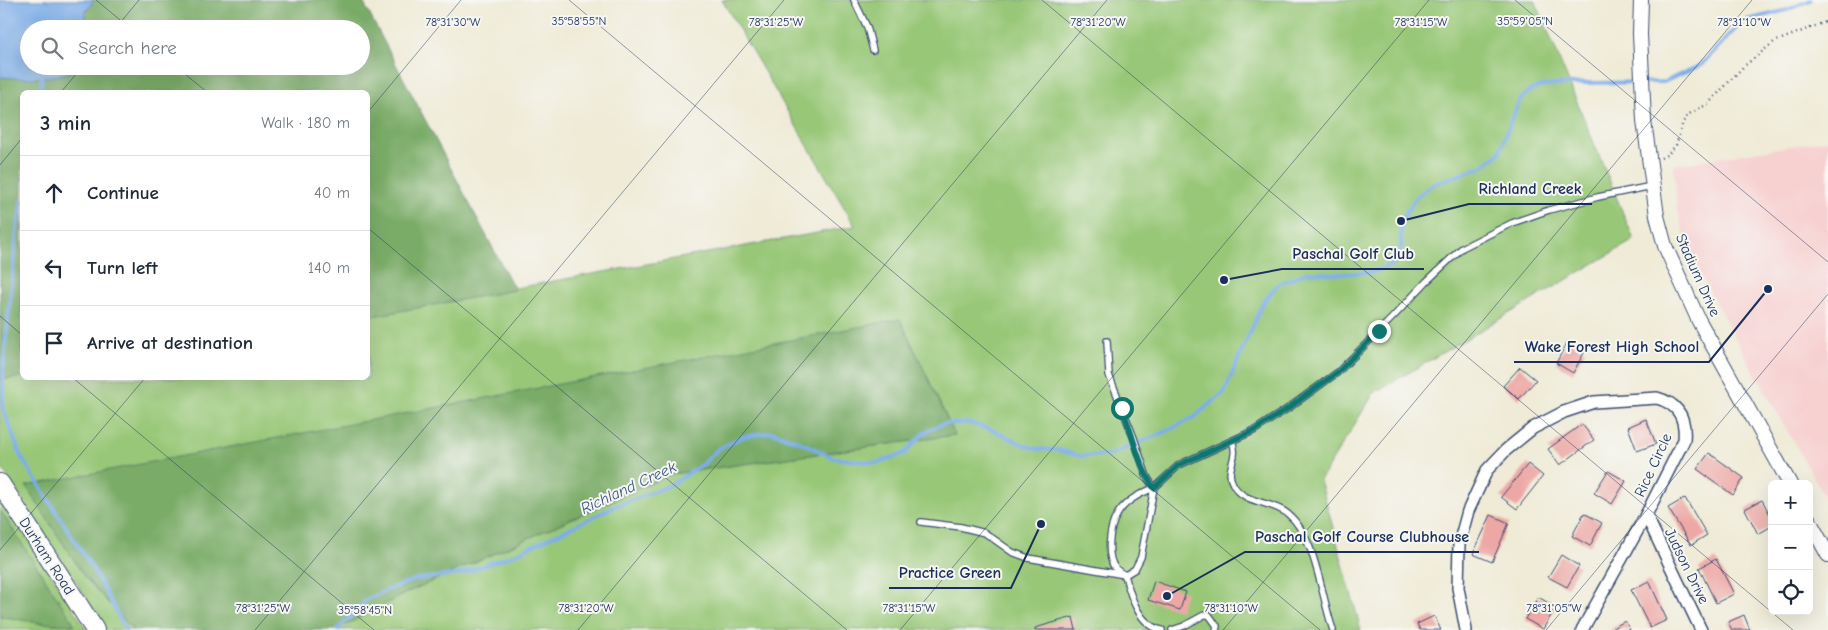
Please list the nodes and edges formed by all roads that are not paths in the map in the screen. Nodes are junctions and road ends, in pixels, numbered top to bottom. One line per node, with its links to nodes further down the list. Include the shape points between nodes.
1 (854, 0): 3 (lane, via 867,27)
2 (1641, 0): 4 (street, Stadium Drive, via 1644,121)
3 (873, 50)
4 (1652, 186): 6 (lane, via 1548,210 1512,223 1462,248 1338,372 1255,430); 7 (street, Stadium Drive, via 1664,246 1680,282)
5 (1107, 341): 9 (lane, via 1109,375)
6 (1232, 441): 9 (lane, via 1179,465); 19 (lane, via 1236,449 1230,474 1236,490 1276,506 1298,524 1313,558)
7 (1788, 480)
8 (0, 483): 15 (main road, Durham Road)
9 (1154, 488): 14 (lane, via 1141,557 1135,569); 14 (lane, via 1142,492 1116,515 1109,548 1113,565)
10 (1646, 514): 20 (street, Rice Circle, via 1684,440 1685,428 1674,406 1657,398 1594,402 1532,428 1487,470 1468,511 1459,544 1458,588); 21 (street, Rice Circle); 22 (street, Judson Drive)
11 (921, 522): 14 (lane, via 985,533 1012,552 1028,558)
12 (1812, 525): 13 (street)
13 (1828, 555)
14 (1124, 575): 16 (lane, via 1131,599 1144,618 1155,629)
15 (95, 630)
16 (1162, 630)
17 (1172, 630): 18 (lane, via 1204,615 1214,620)
18 (1216, 630)
19 (1333, 630)
20 (1466, 630)
21 (1582, 630)
22 (1701, 630)

